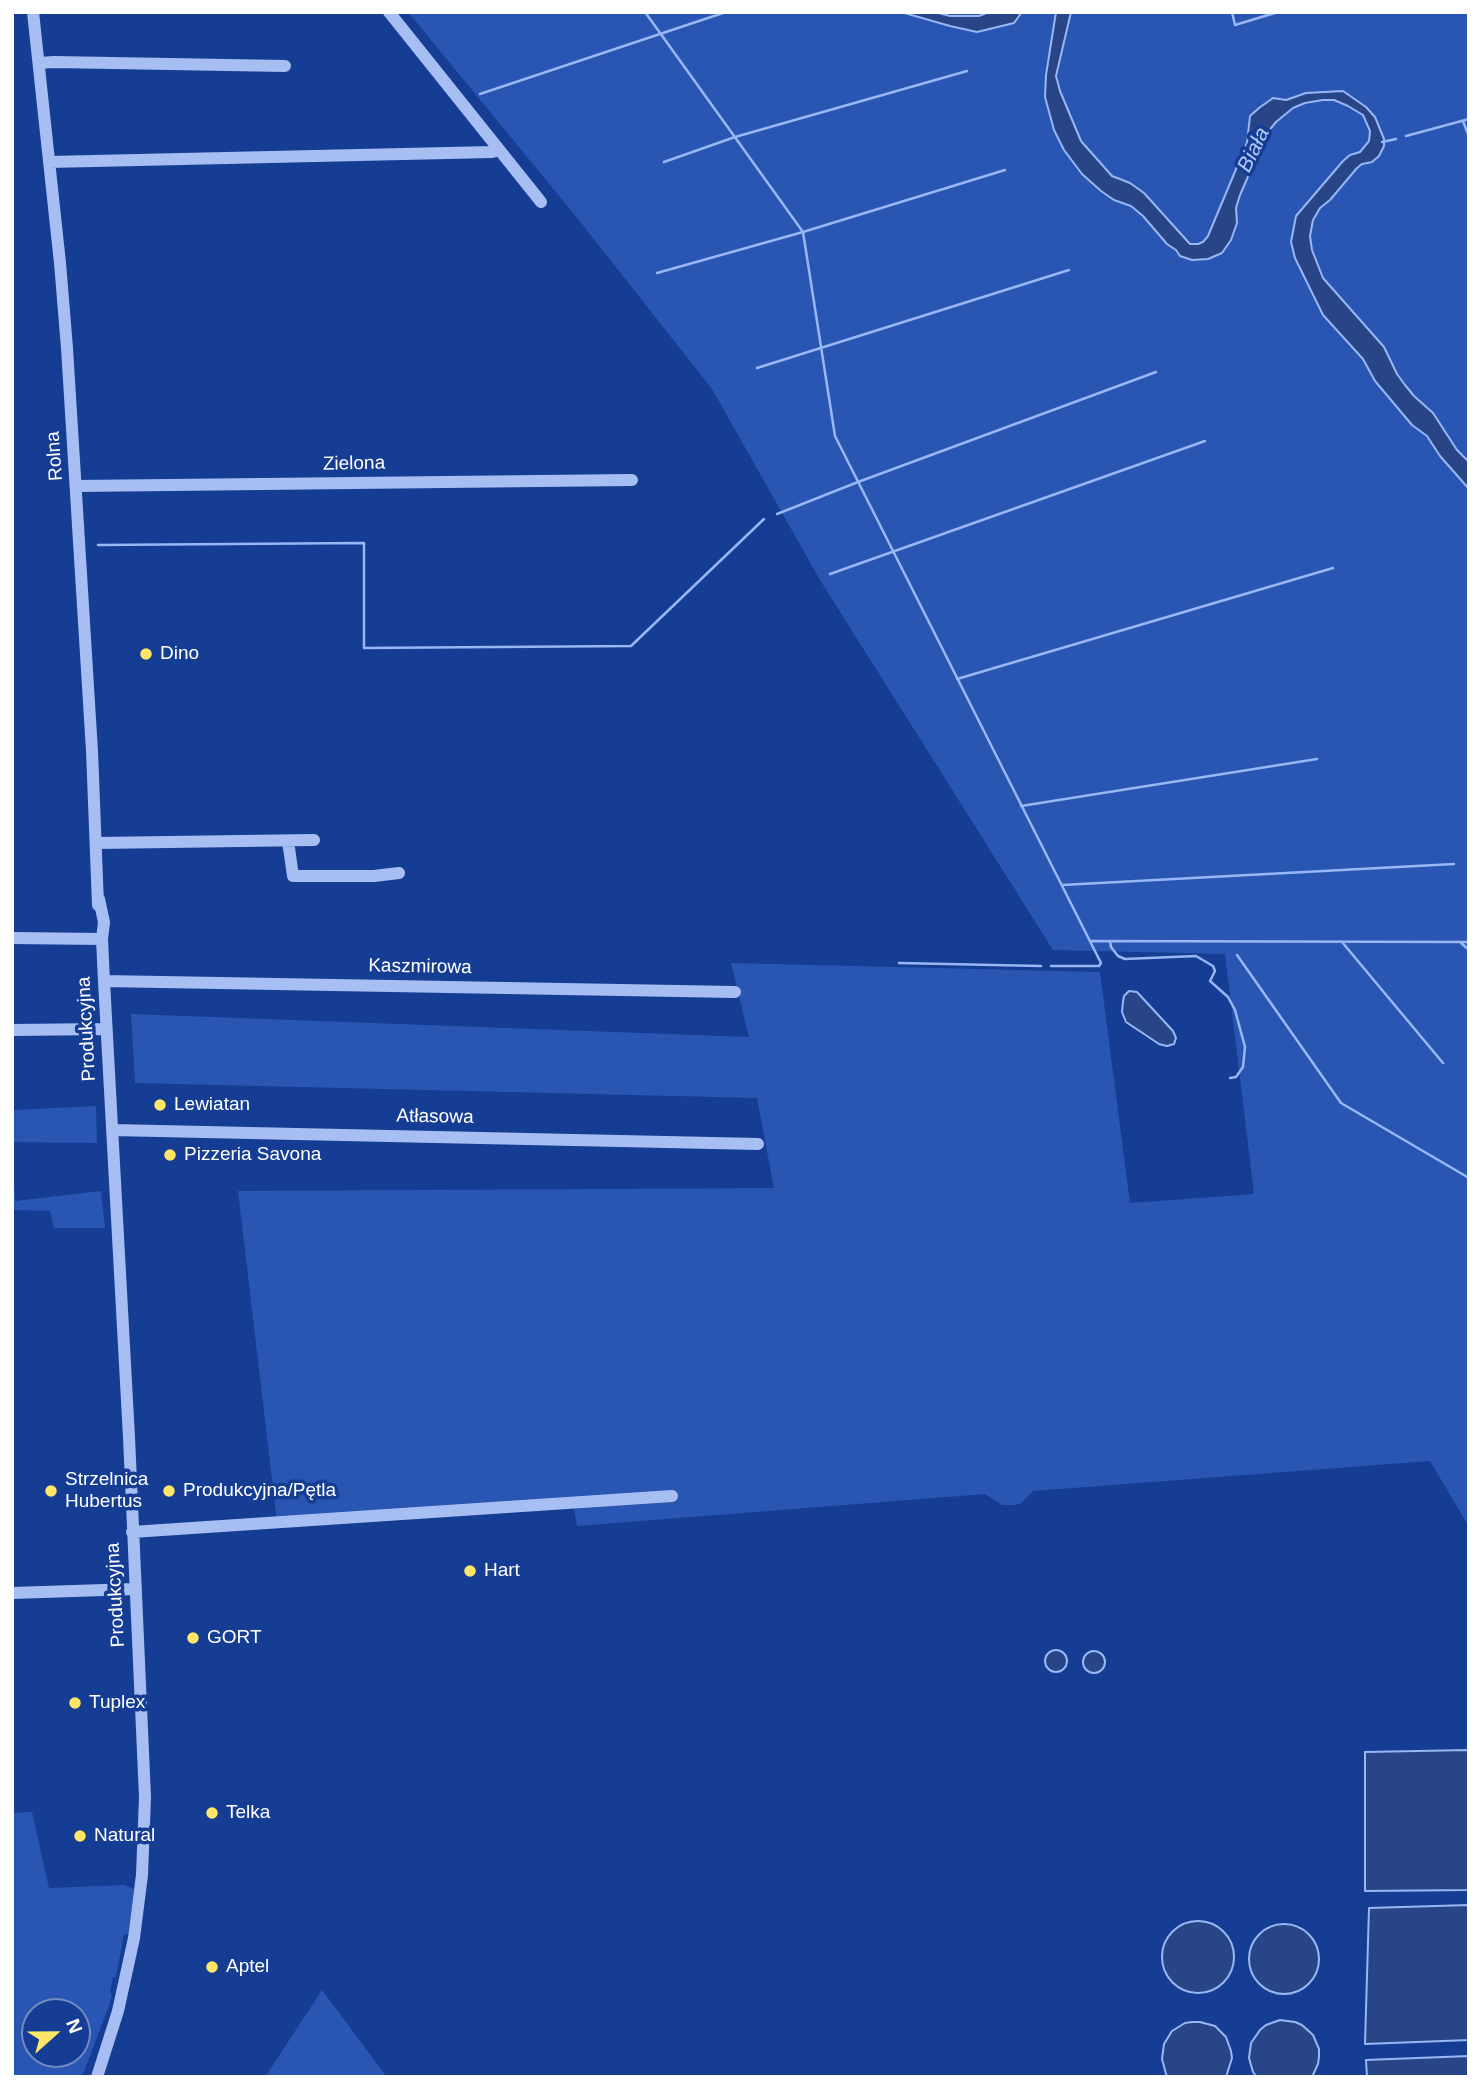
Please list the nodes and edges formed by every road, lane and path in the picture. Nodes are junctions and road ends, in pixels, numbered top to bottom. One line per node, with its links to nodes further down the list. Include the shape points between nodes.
1 (33, 12): 3 (street, Rolna)
2 (389, 12): 5 (street)
3 (39, 63): 4 (street); 6 (street, Rolna)
4 (285, 66)
5 (499, 150): 6 (street); 7 (street)
6 (49, 162): 9 (street, Rolna)
7 (541, 202)
8 (632, 480): 9 (street, Zielona)
9 (76, 486): 12 (street, Rolna)
10 (314, 840): 11 (street)
11 (288, 841): 12 (street); 13 (street, via 293,876)
12 (96, 843): 15 (street, Rolna, via 97,923)
13 (399, 873)
14 (12, 938): 15 (street)
15 (102, 939): 16 (street, Produkcyjna)
16 (104, 981): 17 (street, Kaszmirowa); 18 (street, Produkcyjna)
17 (735, 992)
18 (106, 1029): 19 (street); 20 (street, Produkcyjna)
19 (12, 1030)
20 (112, 1130): 21 (street, Atłasowa); 23 (street, Produkcyjna)
21 (758, 1144)
22 (672, 1496): 23 (street)
23 (132, 1532): 24 (street, Produkcyjna)
24 (135, 1589): 25 (street); 26 (street, Produkcyjna, via 145,1797 142,1875 121,1998)
25 (12, 1593)
26 (97, 2077)

